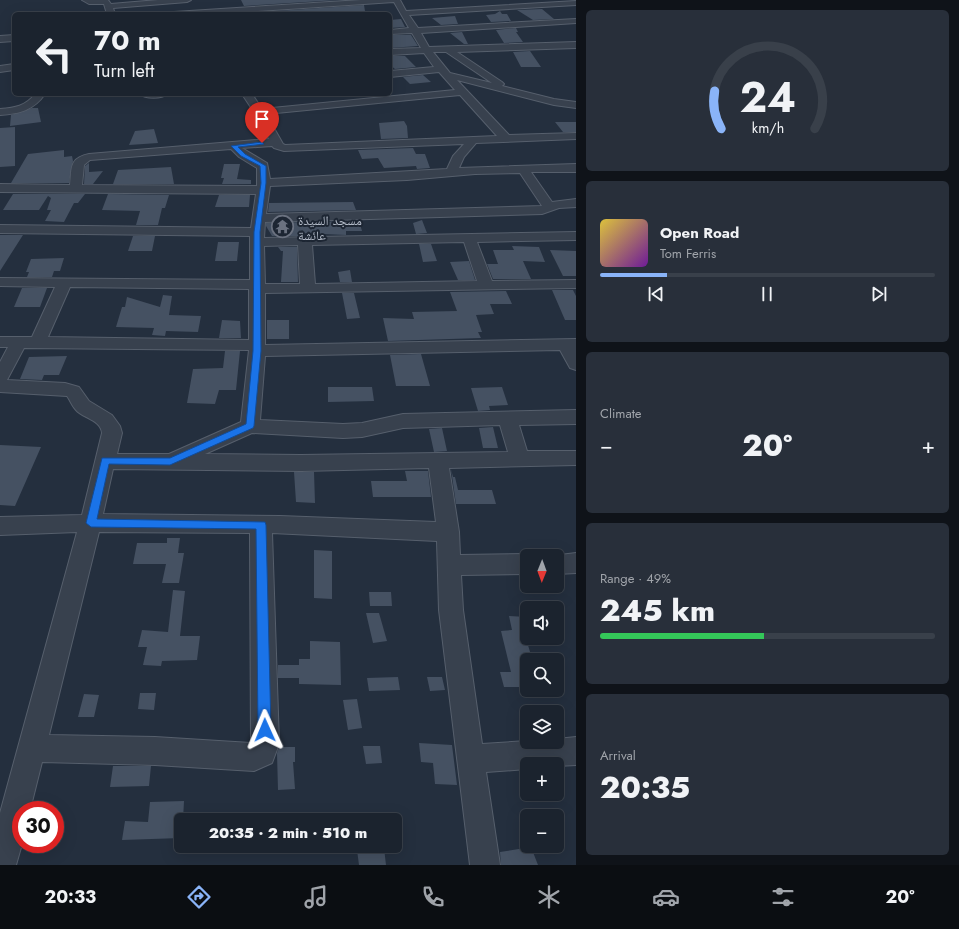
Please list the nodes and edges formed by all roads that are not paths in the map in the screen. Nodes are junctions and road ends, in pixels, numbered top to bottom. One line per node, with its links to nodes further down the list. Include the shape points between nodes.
1 (86, 0): 6 (street, via 105,1)
2 (187, 0): 6 (street); 7 (street)
3 (396, 0): 8 (street); 9 (street)
4 (531, 3): 5 (street, via 541,6); 9 (street); 11 (street)
5 (576, 3)
6 (110, 10)
7 (193, 12)
8 (209, 12)
9 (402, 14): 12 (street)
10 (576, 21): 11 (street)
11 (555, 23): 12 (street)
12 (416, 31): 13 (street); 17 (street)
13 (392, 32)
14 (12, 38): 15 (street)
15 (0, 40)
16 (576, 46): 18 (street)
17 (427, 49): 18 (street); 19 (street); 22 (street)
18 (449, 50): 24 (street)
19 (392, 52)
20 (12, 67): 21 (street)
21 (0, 69)
22 (444, 72): 23 (street); 24 (street); 25 (street)
23 (392, 74)
24 (510, 90): 31 (street)
25 (461, 92): 29 (street); 35 (street)
26 (38, 96): 32 (street, via 28,107)
27 (248, 96): 33 (street)
28 (388, 96): 30 (street)
29 (392, 96)
30 (351, 98): 33 (street)
31 (576, 105)
32 (0, 112)
33 (258, 112): 37 (street)
34 (576, 136): 35 (street)
35 (505, 138): 36 (street)
36 (474, 139): 37 (street, via 284,148); 41 (street, via 459,156)
37 (276, 142): 38 (street)
38 (234, 146): 42 (street, via 243,155 263,166); 44 (street, via 89,157 78,164)
39 (576, 168): 40 (street)
40 (523, 169): 41 (street); 46 (street)
41 (451, 173): 42 (street)
42 (263, 187): 44 (street); 48 (street)
43 (0, 188): 44 (street)
44 (76, 189)
45 (576, 203): 46 (street)
46 (549, 207): 48 (street)
47 (0, 228): 48 (street)
48 (258, 231): 51 (street); 56 (street)
49 (576, 236): 50 (street)
50 (469, 238): 51 (street); 55 (street)
51 (305, 241): 57 (street)
52 (0, 282): 53 (street)
53 (64, 283): 56 (street); 60 (street)
54 (576, 284): 55 (street)
55 (486, 285): 57 (street)
56 (258, 287): 57 (street); 62 (street)
57 (308, 288)
58 (0, 342): 59 (street)
59 (19, 342): 60 (street); 64 (street)
60 (38, 342): 62 (street)
61 (571, 344): 62 (street); 63 (street)
62 (257, 348): 68 (street)
63 (576, 364)
64 (0, 378)
65 (0, 386): 71 (street, via 73,391 83,406 111,426 112,433)
66 (576, 417): 67 (street)
67 (508, 419): 68 (street, via 403,421 362,430 343,431); 70 (street)
68 (250, 426): 72 (street)
69 (576, 458): 70 (street)
70 (520, 460): 73 (street)
71 (105, 461): 72 (street); 74 (street)
72 (170, 462): 73 (street)
73 (438, 462): 77 (street)
74 (91, 523): 75 (street); 76 (street); 82 (street)
75 (261, 525): 77 (street); 82 (street, via 265,744 262,753 254,757 155,751)
76 (0, 526)
77 (448, 532): 81 (street)
78 (576, 563): 80 (street)
79 (520, 564): 81 (street)
80 (564, 564)
81 (449, 565): 84 (street, via 457,660)
82 (31, 748): 85 (street)
83 (576, 751): 84 (street)
84 (471, 759): 86 (street)
85 (1, 865)
86 (485, 865)

